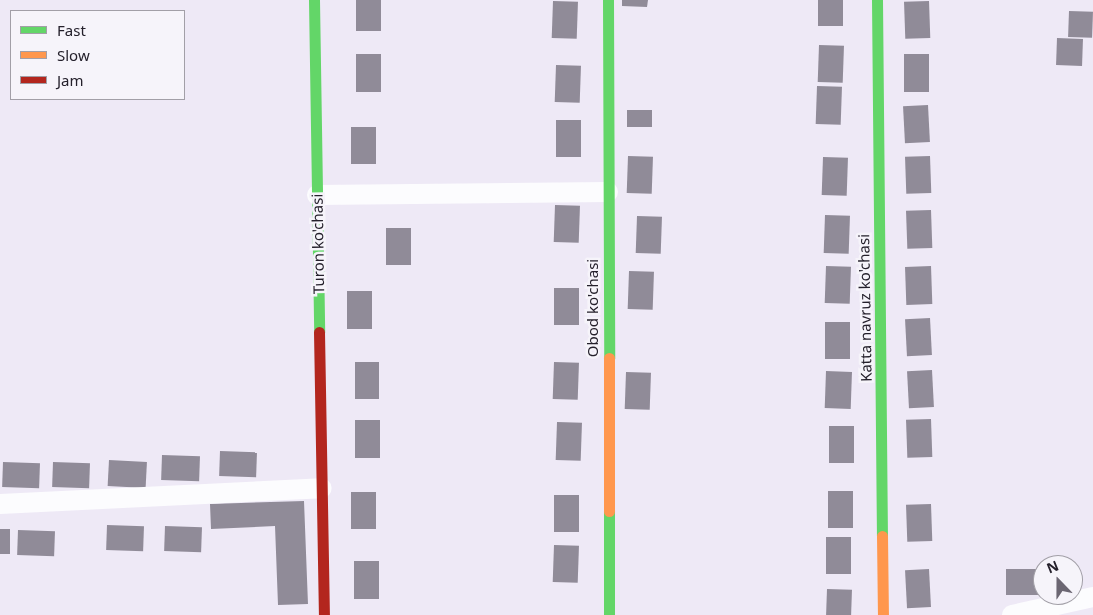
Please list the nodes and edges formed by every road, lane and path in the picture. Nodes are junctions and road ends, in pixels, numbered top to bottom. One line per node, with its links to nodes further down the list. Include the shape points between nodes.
1 (314, 0): 5 (street, Turon ko'chasi)
2 (608, 0): 4 (street, Obod ko'chasi)
3 (877, 0): 11 (street, Katta navruz ko'chasi)
4 (608, 192): 5 (street); 10 (street, Obod ko'chasi)
5 (317, 195): 6 (street, Turon ko'chasi)
6 (322, 488): 7 (street); 9 (street, Turon ko'chasi)
7 (0, 504)
8 (1093, 597): 12 (street)
9 (324, 615)
10 (609, 615)
11 (883, 615)
12 (1012, 615)

